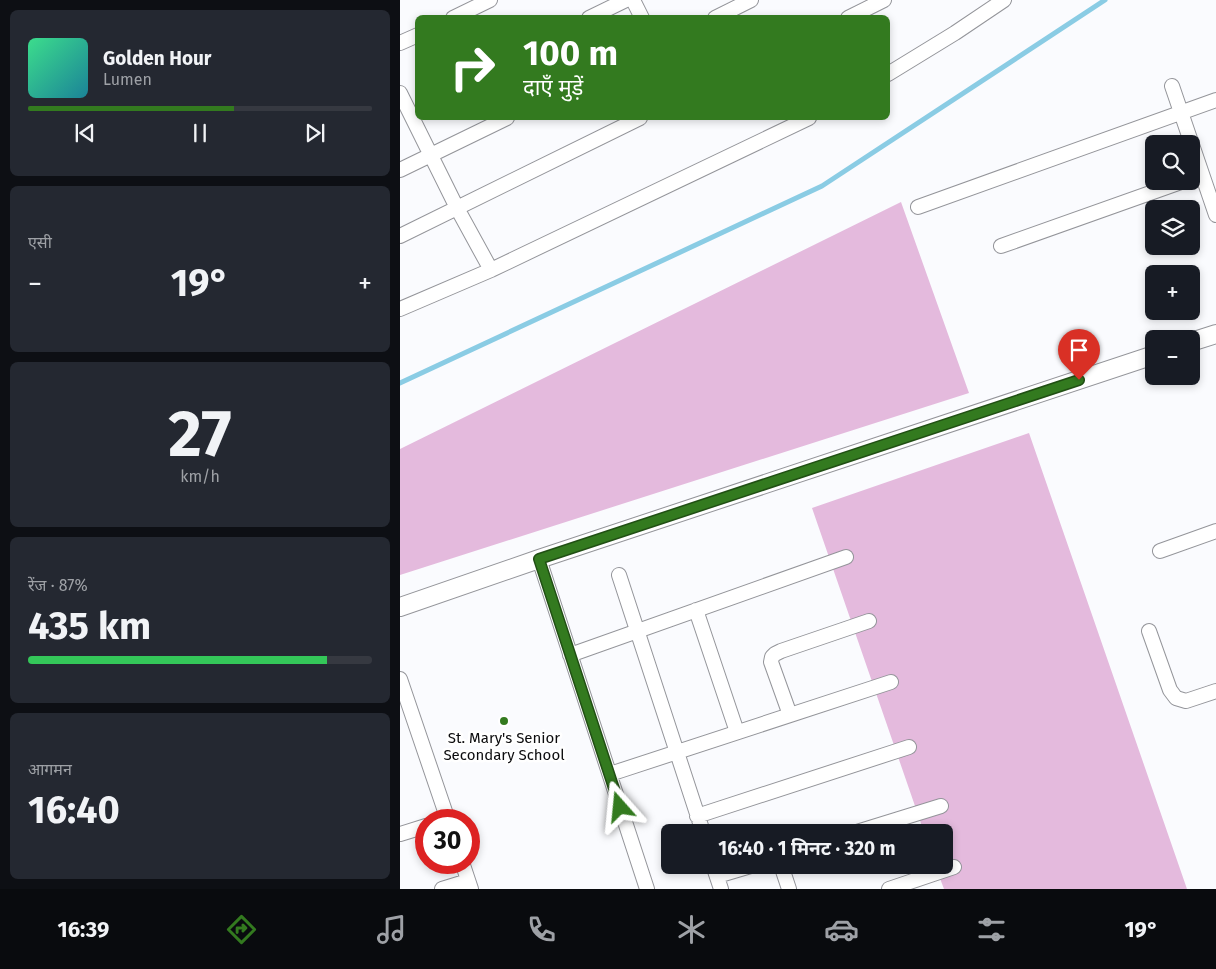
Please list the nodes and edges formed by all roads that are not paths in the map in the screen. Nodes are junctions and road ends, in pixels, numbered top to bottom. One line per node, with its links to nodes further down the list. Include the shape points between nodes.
1 (490, 0): 7 (street)
2 (626, 0): 8 (street)
3 (634, 0): 9 (street)
4 (751, 0): 10 (street)
5 (884, 0): 11 (street)
6 (1004, 0): 14 (street)
7 (459, 15)
8 (595, 15)
9 (641, 15)
10 (720, 15)
11 (854, 15)
12 (415, 36): 13 (street)
13 (400, 43)
14 (890, 73)
15 (1172, 86): 18 (street)
16 (1216, 100): 18 (street)
17 (406, 101): 19 (street)
18 (1181, 113): 24 (street); 31 (street)
19 (415, 119)
20 (415, 120): 25 (street)
21 (503, 120): 25 (street)
22 (636, 120): 32 (street)
23 (805, 120): 36 (street)
24 (1186, 135)
25 (432, 154): 26 (street); 32 (street)
26 (400, 170)
27 (1216, 170): 28 (street)
28 (1200, 176)
29 (1200, 183): 33 (street)
30 (1159, 190): 35 (street)
31 (918, 207)
32 (457, 208): 34 (street); 36 (street)
33 (1216, 215)
34 (400, 236)
35 (1001, 246)
36 (490, 270): 37 (street)
37 (400, 309)
38 (1216, 334): 39 (street)
39 (1200, 339)
40 (1145, 358): 44 (street)
41 (1216, 531): 42 (street)
42 (1160, 551)
43 (846, 557): 47 (street)
44 (539, 559): 46 (street); 51 (street)
45 (619, 575): 49 (street)
46 (400, 607)
47 (696, 610): 49 (street); 56 (street)
48 (869, 621): 55 (street, via 772,657)
49 (637, 631): 51 (street); 58 (street)
50 (1149, 631): 54 (street, via 1170,690 1176,698 1186,700)
51 (570, 655): 59 (street)
52 (400, 679): 61 (street)
53 (891, 682): 55 (street)
54 (1216, 691)
55 (790, 715): 56 (street)
56 (737, 732): 58 (street)
57 (909, 747): 62 (street)
58 (677, 752): 59 (street); 62 (street)
59 (610, 774): 71 (street)
60 (941, 806): 64 (street)
61 (442, 809)
62 (697, 816): 63 (street)
63 (700, 824)
64 (883, 824)
65 (415, 829): 66 (street)
66 (400, 834)
67 (954, 866): 73 (street)
68 (784, 874): 72 (street)
69 (469, 885): 70 (street)
70 (442, 889)
71 (647, 889)
72 (789, 889)
73 (889, 889)

